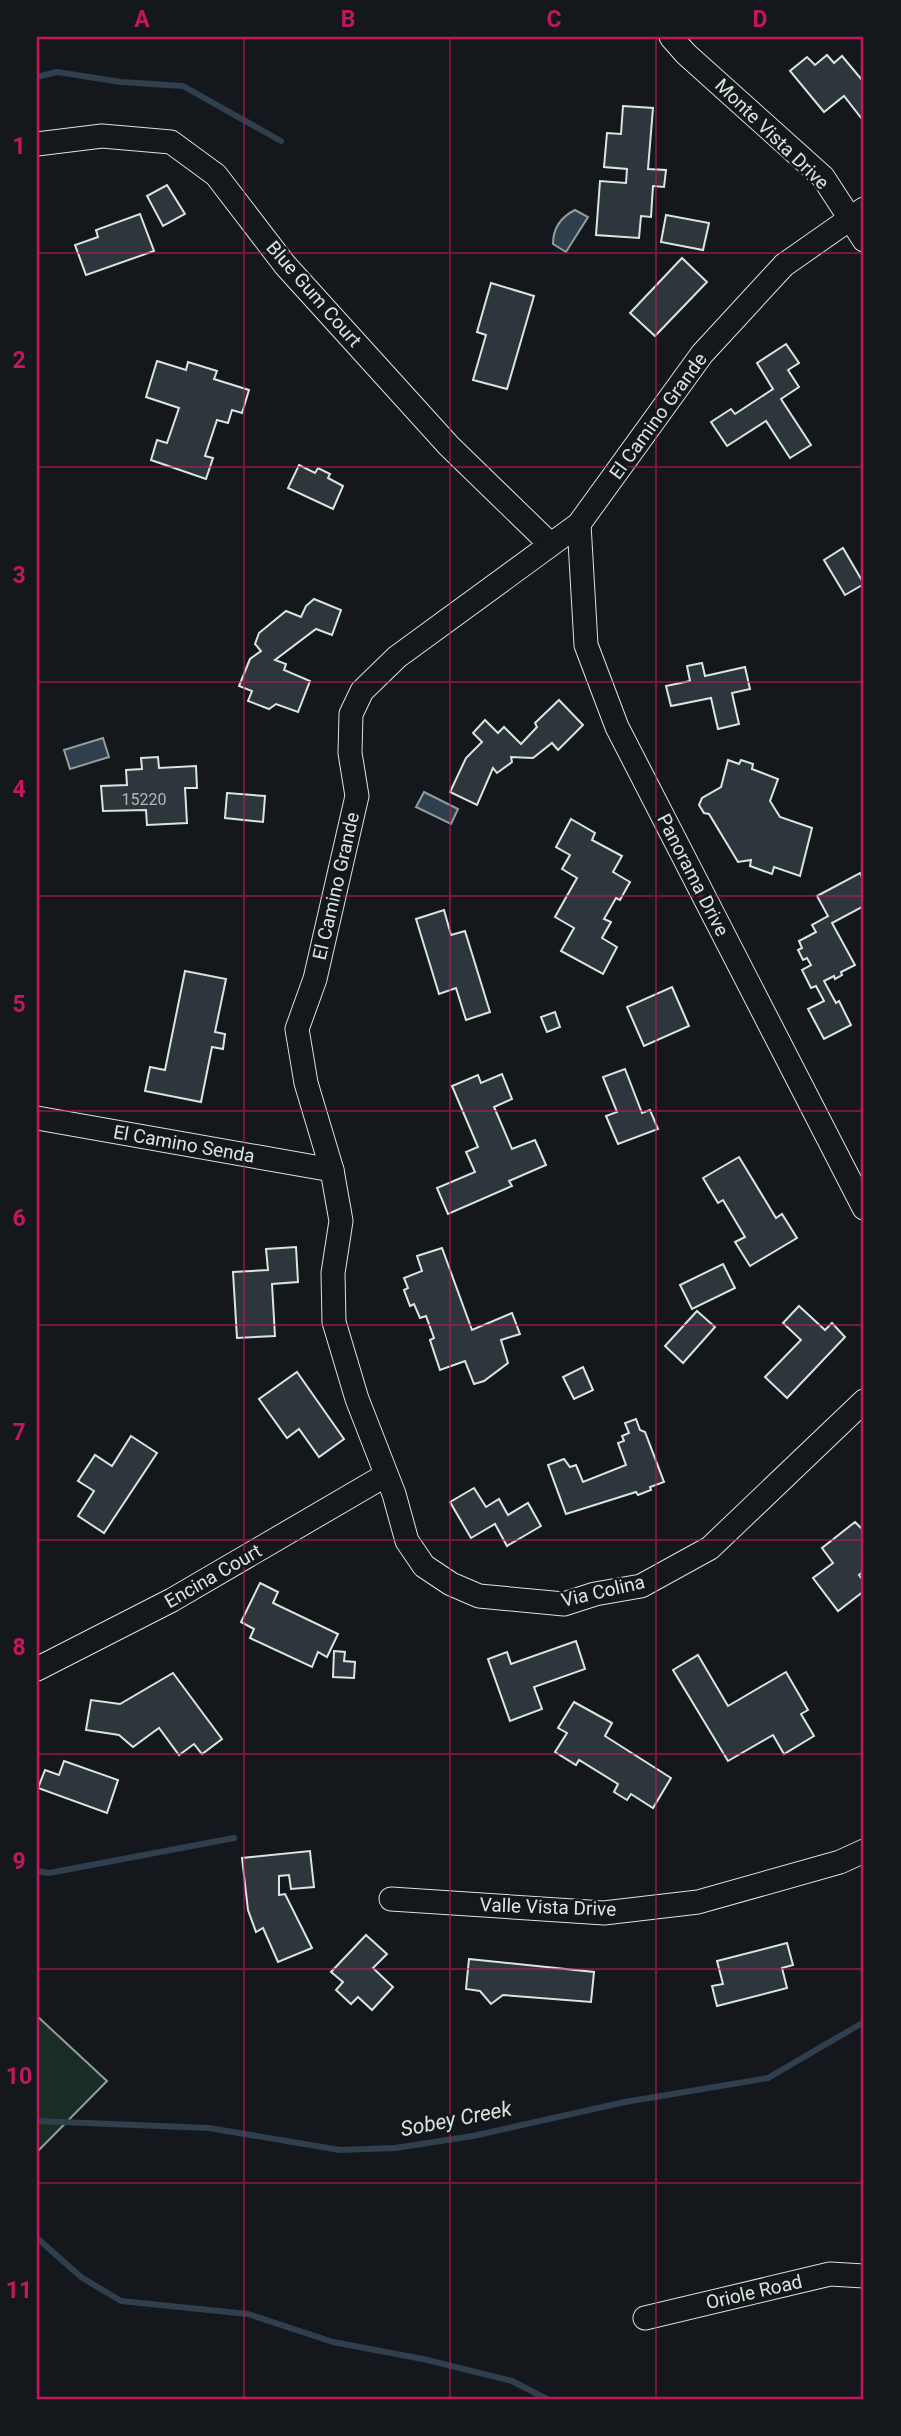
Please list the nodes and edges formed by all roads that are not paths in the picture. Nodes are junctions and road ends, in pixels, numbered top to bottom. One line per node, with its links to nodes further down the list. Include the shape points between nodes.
1 (671, 37): 3 (street, Monte Vista Drive)
2 (37, 144): 6 (street, Blue Gum Court, via 102,136 171,142 216,175 303,285 449,446)
3 (858, 214): 4 (street, Monte Vista Drive); 5 (street, El Camino Grande, via 784,265 702,354)
4 (864, 240)
5 (579, 524): 6 (street, El Camino Grande); 9 (street, Panorama Drive, via 586,645 617,727)
6 (550, 544): 8 (street, El Camino Grande, via 397,657 362,691 351,714 350,752 357,796 315,979 297,1029 306,1083)
7 (37, 1118): 8 (street, El Camino Senda)
8 (332, 1170): 11 (street, El Camino Grande, via 341,1221 333,1273 334,1322)
9 (864, 1208)
10 (864, 1401): 11 (street, Via Colina, via 710,1548 641,1587 564,1604 478,1596 424,1566 407,1541)
11 (386, 1475): 12 (street, Encina Court, via 172,1600)
12 (37, 1669)
13 (864, 1851): 14 (street, Valle Vista Drive, via 840,1863 698,1902 604,1913)
14 (391, 1899)
15 (864, 2276): 16 (street, Oriole Road, via 830,2274)
16 (645, 2318)

